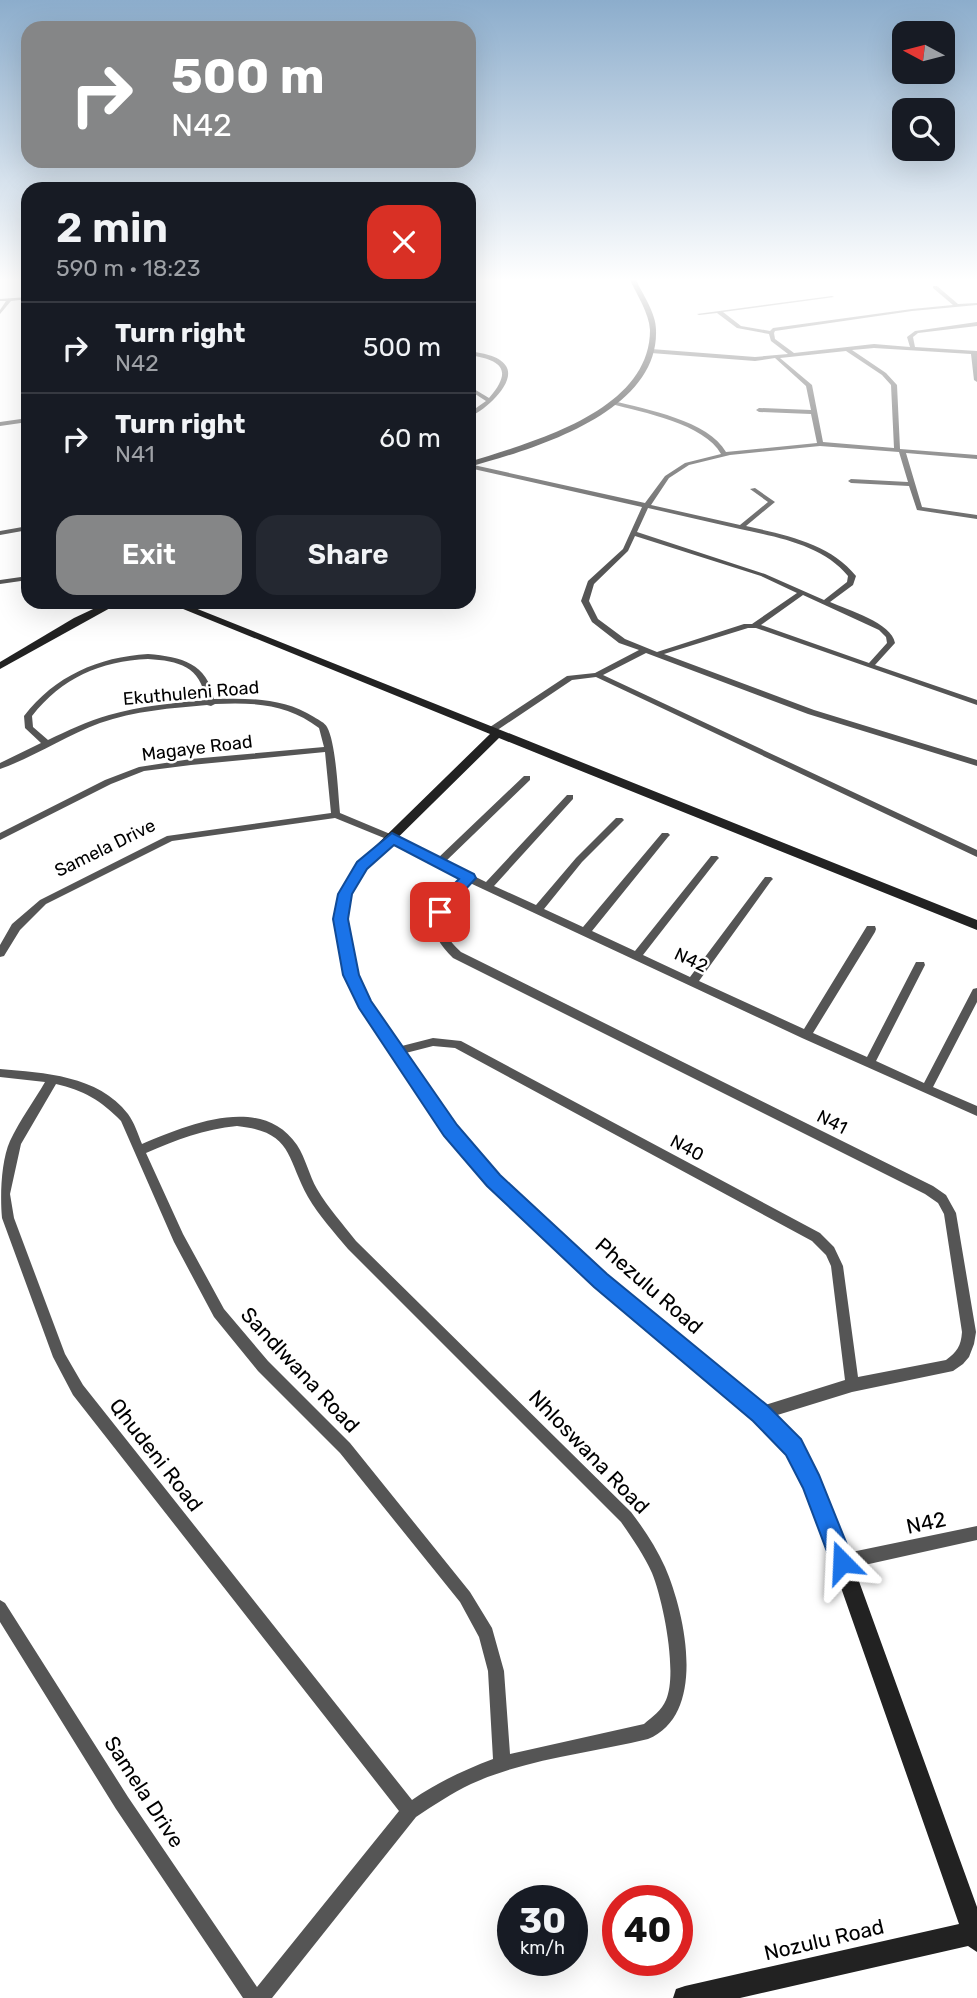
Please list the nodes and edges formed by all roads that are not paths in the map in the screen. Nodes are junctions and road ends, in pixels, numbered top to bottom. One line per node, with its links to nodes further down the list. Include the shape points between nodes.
1 (505, 373): 6 (street, via 505,382)
2 (641, 373): 7 (street)
3 (795, 373): 10 (street, via 812,391)
4 (882, 373): 14 (street, via 894,385)
5 (476, 392): 6 (street)
6 (489, 400): 9 (street)
7 (613, 403): 15 (street, via 667,417 705,435); 17 (street, via 562,432)
8 (759, 410): 10 (street)
9 (476, 412)
10 (813, 412): 13 (street)
11 (21, 421): 12 (street)
12 (0, 424)
13 (820, 444): 14 (street); 15 (street)
14 (900, 451): 16 (street); 20 (street)
15 (724, 454): 22 (street, via 674,470)
16 (977, 457)
17 (476, 463)
18 (476, 467): 22 (street)
19 (851, 481): 20 (street)
20 (911, 484): 23 (street, via 919,509)
21 (753, 489): 24 (street, via 772,502)
22 (645, 507): 24 (street); 27 (street)
23 (977, 517)
24 (741, 527): 31 (street, via 799,543 848,570 850,583)
25 (21, 529): 26 (street)
26 (0, 533)
27 (634, 533): 30 (street); 35 (street, via 619,558 591,583 585,601 606,631)
28 (21, 579): 29 (street)
29 (0, 582)
30 (803, 592): 31 (street); 34 (street)
31 (826, 603): 38 (street, via 888,633 889,646)
32 (101, 609): 37 (street)
33 (188, 609): 42 (street)
34 (754, 626): 36 (street); 38 (street)
35 (645, 650): 36 (street); 39 (street)
36 (657, 654): 45 (street, via 811,712)
37 (0, 666)
38 (871, 666): 41 (street)
39 (597, 675): 42 (street, via 570,678); 54 (street)
40 (211, 704): 43 (street, Ekuthuleni Road, via 125,713); 43 (street, via 205,680 178,660 153,656 100,664 56,690 28,716 29,728); 44 (street, Ekuthuleni Road, via 267,702 298,712 323,727)
41 (977, 704)
42 (493, 732): 53 (street, Phezulu Road); 61 (street)
43 (47, 744): 46 (street, Ekuthuleni Road)
44 (329, 749): 49 (street, Ekuthuleni Road); 52 (street, Magaye Road, via 142,769)
45 (977, 763)
46 (0, 766)
47 (527, 778): 56 (street)
48 (570, 797): 59 (street)
49 (336, 815): 53 (street); 64 (street, Samela Drive, via 170,838 44,902)
50 (619, 820): 60 (street)
51 (665, 835): 63 (street)
52 (0, 836)
53 (392, 838): 56 (street, N42); 71 (street, Phezulu Road, via 354,877 345,894 341,919 359,995)
54 (977, 854)
55 (714, 858): 66 (street)
56 (438, 863): 57 (street, N42)
57 (469, 878): 59 (street, N42); 78 (street, N41, via 440,912 438,935 457,955 942,1199 950,1213 968,1349 948,1366)
58 (768, 879): 68 (street)
59 (487, 887): 60 (street, N42)
60 (538, 910): 63 (street, N42)
61 (977, 925)
62 (871, 929): 70 (street)
63 (585, 932): 66 (street, N42)
64 (5, 937): 65 (street, Samela Drive)
65 (0, 953)
66 (637, 956): 68 (street, N42)
67 (920, 965): 72 (street)
68 (692, 982): 70 (street, N42)
69 (977, 992): 75 (street)
70 (806, 1035): 72 (street, N42)
71 (398, 1051): 78 (street, N40, via 433,1042 457,1044 816,1237 837,1266); 79 (street, Phezulu Road, via 451,1130 493,1181 600,1281)
72 (869, 1063): 75 (street, N42)
73 (0, 1073): 74 (street, Sandlwana Road)
74 (53, 1079): 77 (street, Sandlwana Road, via 86,1087 113,1104); 84 (street, Qhudeni Road, via 15,1143 4,1194 8,1218 60,1357 78,1390)
75 (927, 1088): 76 (street, N42)
76 (977, 1111)
77 (140, 1150): 83 (street, Sandlwana Road, via 178,1238 219,1313 263,1366 345,1448 465,1597 486,1634 496,1671); 83 (street, Nhloswana Road, via 218,1122 247,1122 276,1134 290,1145 314,1195 352,1245 600,1489 647,1546 663,1583 679,1680 674,1702 663,1719 648,1731)
78 (852, 1385): 79 (street, N41)
79 (761, 1413): 81 (street, Phezulu Road, via 793,1447)
80 (977, 1533): 81 (street, N42)
81 (842, 1562): 85 (street, Phezulu Road)
82 (0, 1608): 86 (street, Samela Drive, via 122,1803)
83 (502, 1762): 84 (street, Nhloswana Road, via 452,1782)
84 (410, 1811): 87 (street, Nhloswana Road)
85 (976, 1937): 88 (street, Nozulu Road)
86 (254, 1998)
87 (260, 1998)
88 (685, 1998)

